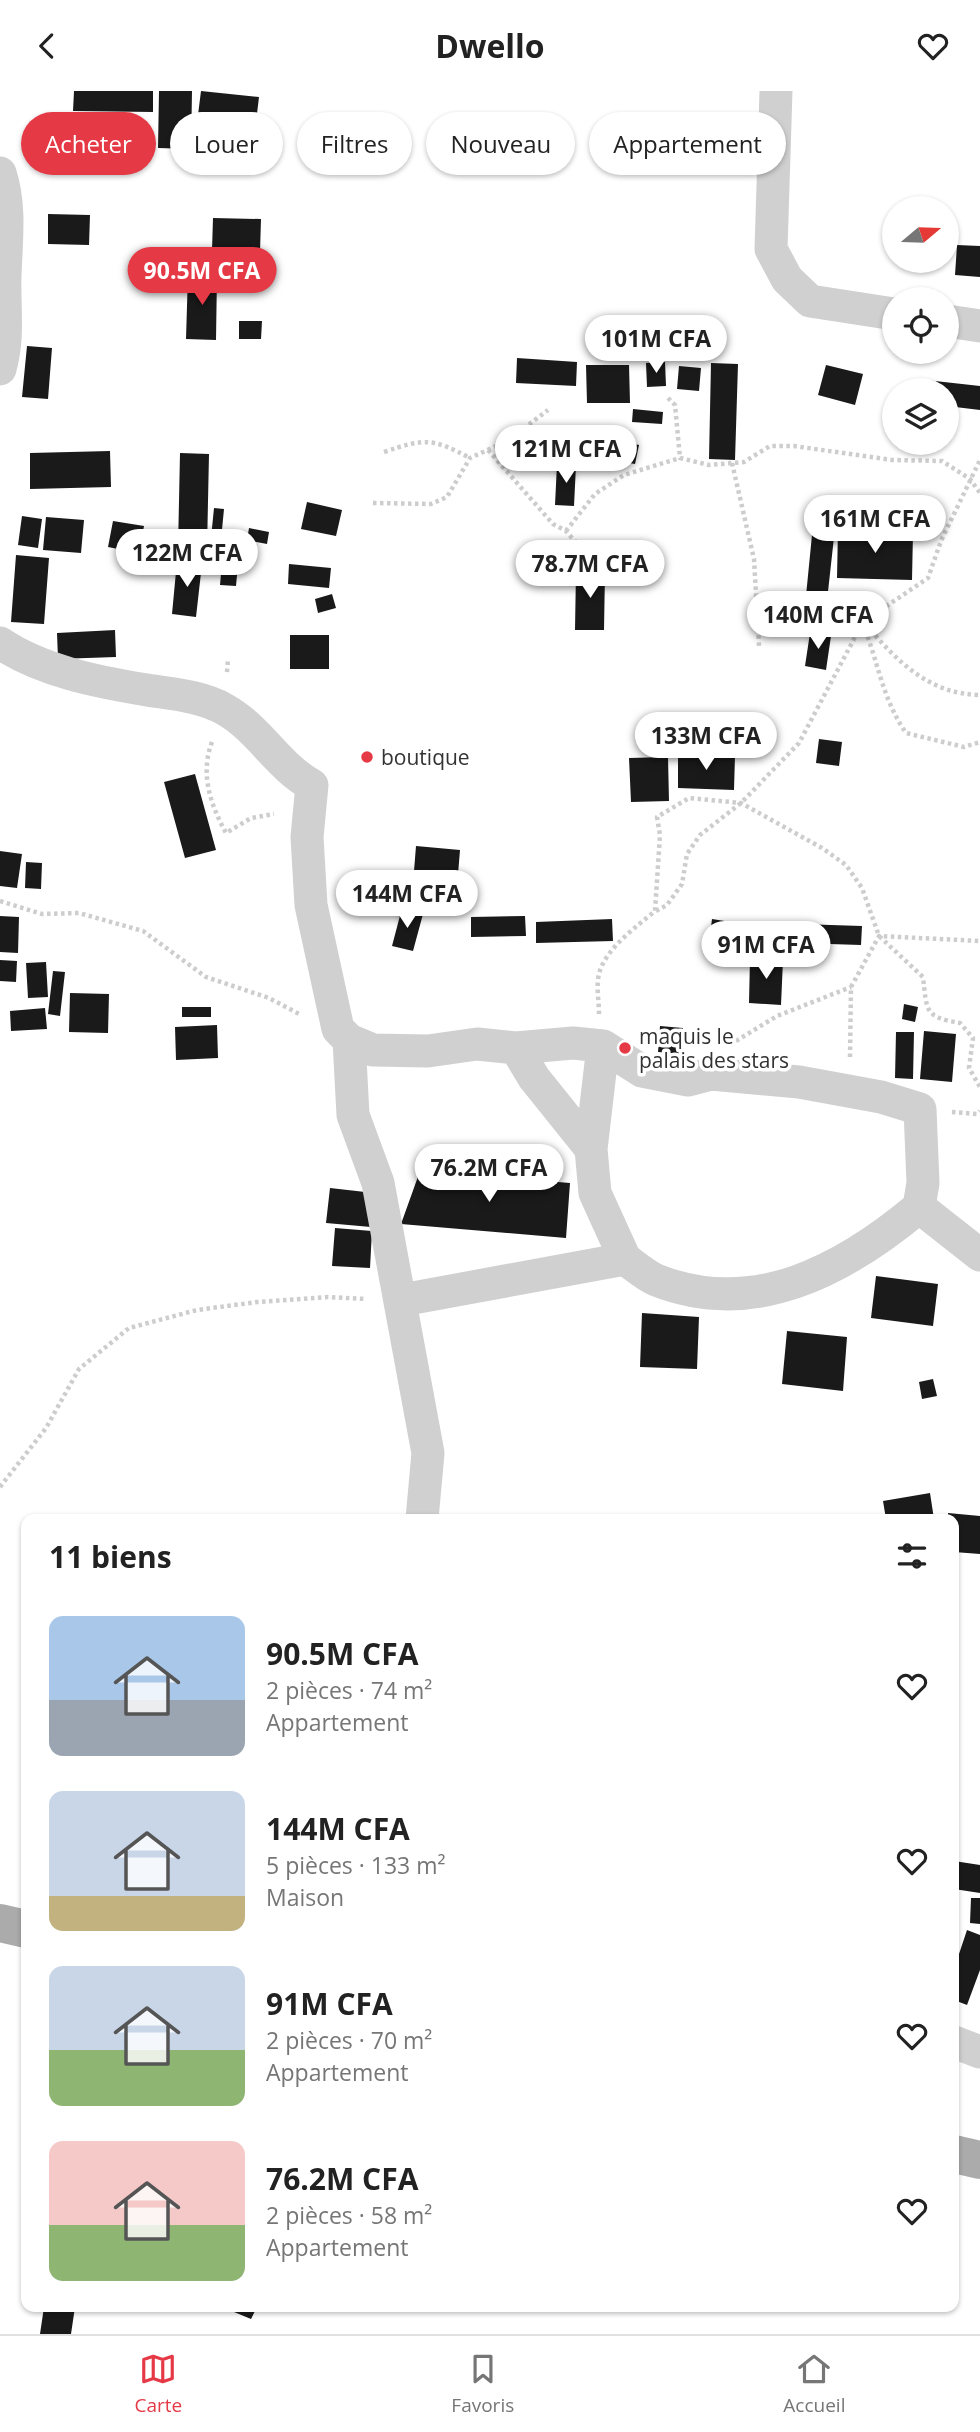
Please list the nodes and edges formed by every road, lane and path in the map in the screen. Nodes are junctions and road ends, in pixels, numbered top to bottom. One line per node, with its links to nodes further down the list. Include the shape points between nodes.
1 (776, 91): 3 (street, via 771,249 787,279 810,301)
2 (0, 173): 6 (street, via 8,223 7,342)
3 (882, 312)
4 (959, 323): 5 (street)
5 (980, 326)
6 (0, 369)
7 (668, 398): 11 (path, via 675,405)
8 (548, 410): 9 (path)
9 (488, 450): 12 (path); 18 (path, via 553,524)
10 (384, 452): 12 (path, via 410,443 438,441)
11 (680, 457): 14 (path, via 709,465); 18 (path, via 624,475 594,495)
12 (470, 458): 17 (path, via 447,497 431,504)
13 (980, 460): 15 (path)
14 (732, 463): 15 (path, via 770,446 794,446 891,460 942,461); 23 (path, via 754,559)
15 (970, 479): 16 (path); 21 (path, via 928,578)
16 (980, 493)
17 (373, 503)
18 (566, 531): 19 (path)
19 (594, 563)
20 (853, 605): 21 (path)
21 (863, 622): 24 (path, via 895,659 922,680); 26 (path, via 889,708 906,733 964,747); 27 (path, via 799,743)
22 (0, 643): 25 (street, via 48,666 187,696)
23 (759, 646)
24 (980, 695)
25 (225, 709): 28 (path, via 205,760 212,808); 34 (street, via 295,776 313,785 307,837 311,905)
26 (980, 742)
27 (741, 803): 30 (path, via 700,835 687,854 682,884 667,905); 30 (path, via 689,798 657,817); 31 (path, via 846,865 862,888)
28 (226, 833)
29 (0, 901): 34 (path, via 42,914 79,913 143,931 206,977 269,998)
30 (655, 911): 35 (path, via 631,931 598,975)
31 (879, 936): 32 (path); 33 (path); 38 (path, via 923,977 926,1009 935,1019 960,1023 973,1038 969,1068)
32 (980, 941)
33 (851, 987): 37 (path, via 757,1026 721,1051); 40 (path, via 849,1090)
34 (343, 1034): 36 (street, via 373,1050 428,1051 477,1044); 45 (street, via 353,1115 378,1183)
35 (603, 1046): 36 (street); 37 (street, via 642,1071 688,1080); 41 (street)
36 (516, 1048): 41 (street)
37 (711, 1074): 40 (street, via 799,1081)
38 (978, 1078): 39 (path)
39 (980, 1087)
40 (841, 1091): 42 (street, via 920,1109 923,1183)
41 (591, 1149): 44 (street, via 595,1193)
42 (919, 1207): 43 (street); 44 (street, via 855,1256 744,1296 696,1292 654,1279)
43 (980, 1255)
44 (625, 1259): 45 (street)
45 (402, 1300): 46 (path, via 328,1297 257,1302 197,1310 129,1328 79,1369 46,1428); 47 (street, via 428,1453)
46 (0, 1487)
47 (422, 1514)
48 (0, 1923): 49 (main road)
49 (21, 1928)
50 (959, 2044): 51 (street)
51 (980, 2052)
52 (959, 2155): 53 (main road)
53 (980, 2159)

